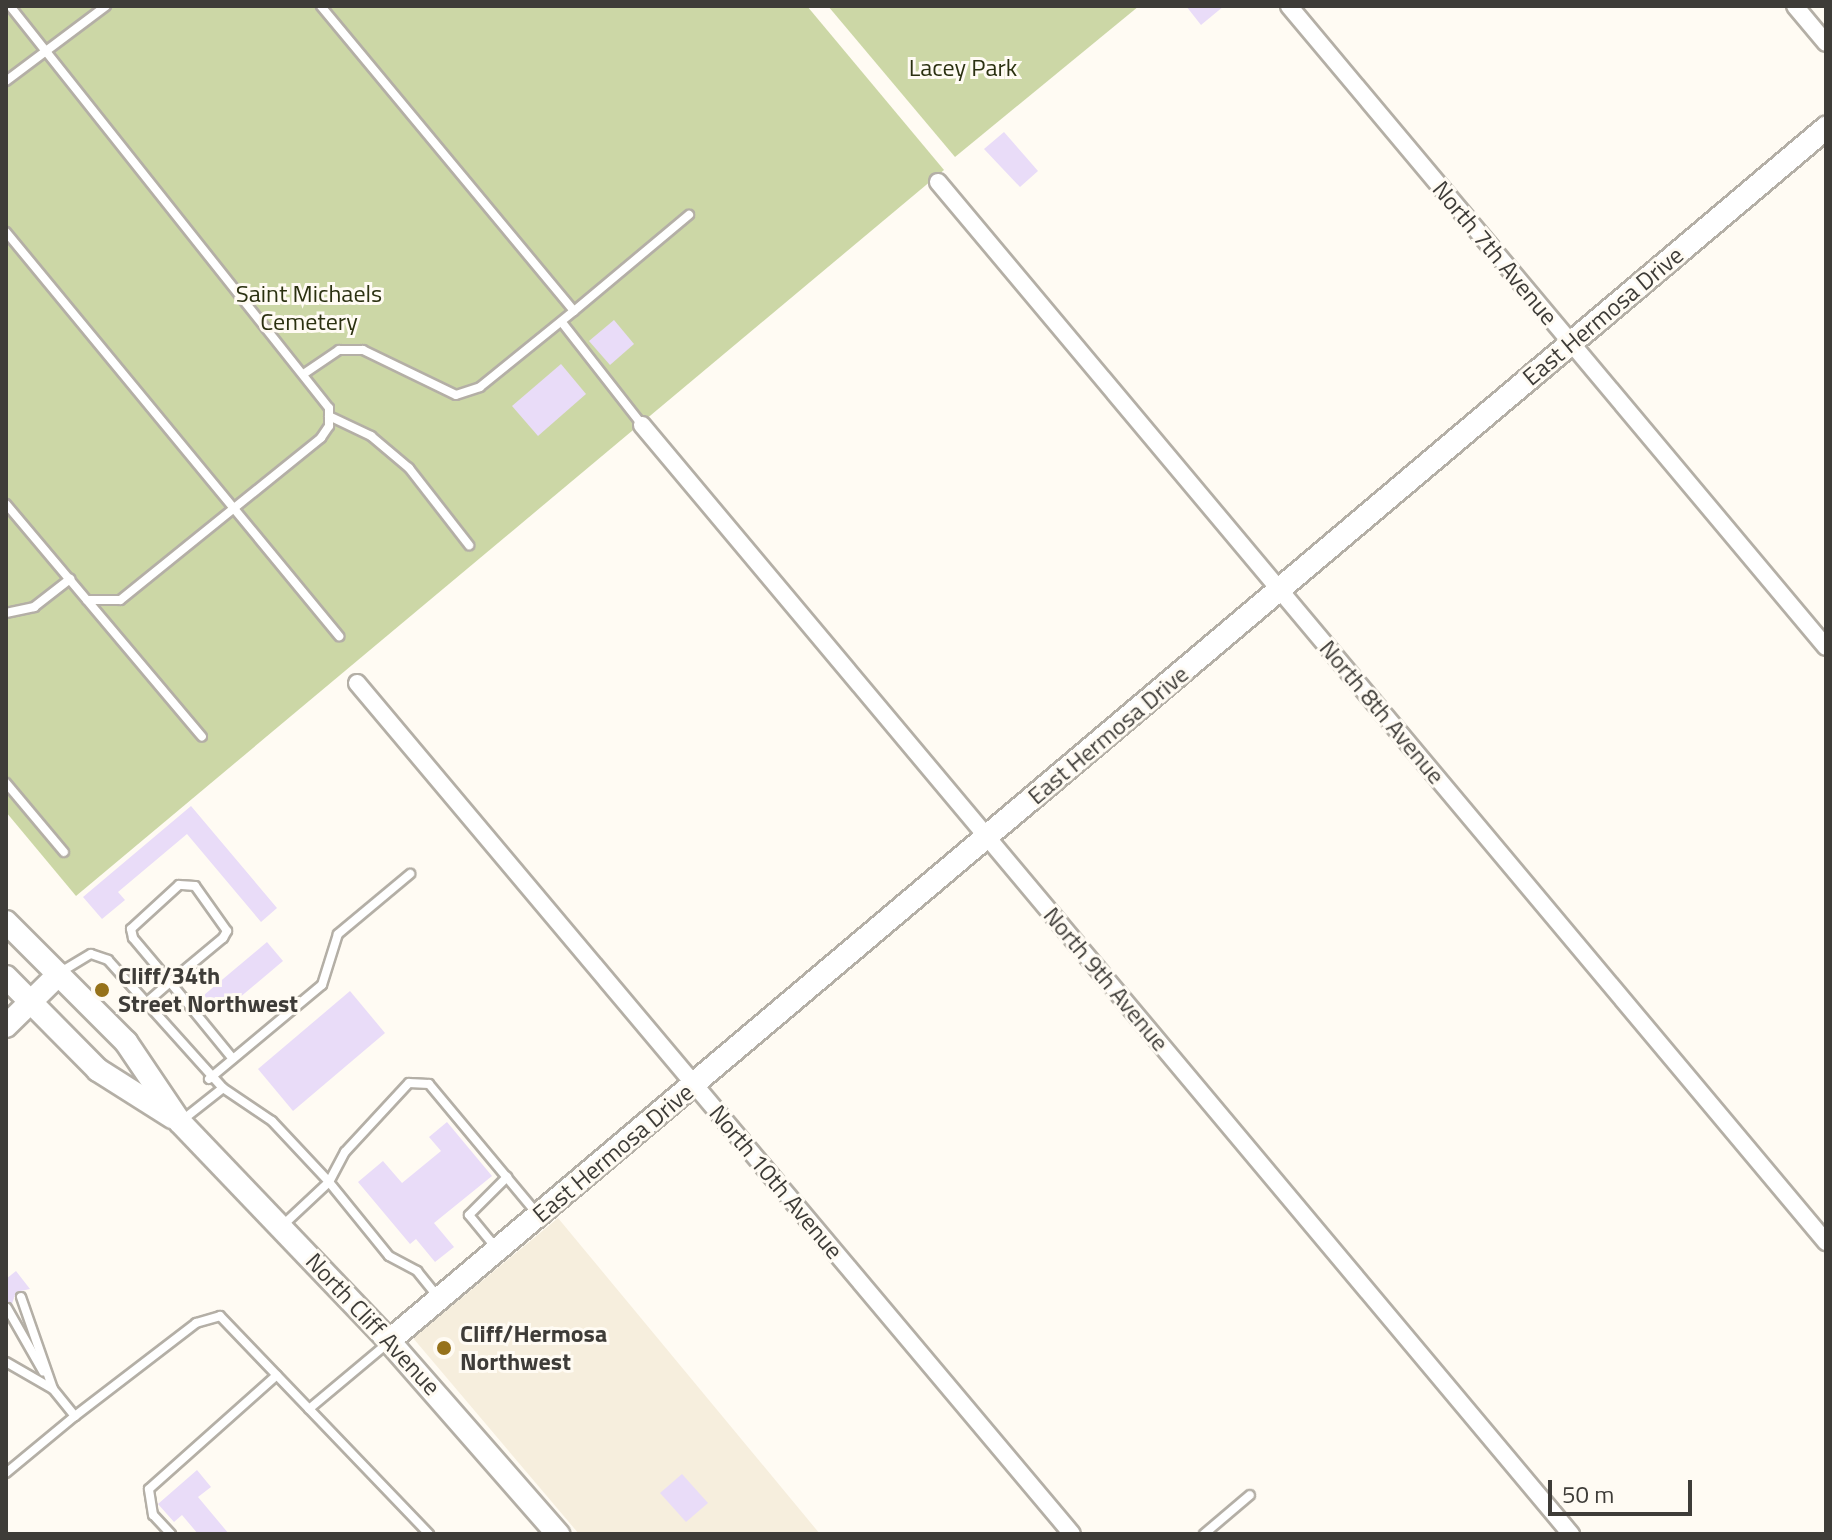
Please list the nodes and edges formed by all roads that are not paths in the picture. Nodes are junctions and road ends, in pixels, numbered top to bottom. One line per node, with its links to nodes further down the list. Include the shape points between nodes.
1 (10, 6): 7 (lane)
2 (106, 6): 7 (lane)
3 (321, 6): 13 (lane)
4 (1289, 6): 15 (street, North 7th Avenue)
5 (1795, 6): 6 (street)
6 (1826, 43)
7 (45, 57): 8 (lane); 16 (lane)
8 (6, 81)
9 (1826, 128): 15 (street, East Hermosa Drive)
10 (938, 182): 25 (street, North 8th Avenue)
11 (689, 215): 13 (lane)
12 (6, 232): 20 (lane)
13 (574, 311): 14 (lane)
14 (564, 325): 16 (lane, via 480,387 456,395 363,350 339,350); 18 (lane)
15 (1571, 343): 25 (street, East Hermosa Drive); 29 (street, North 7th Avenue)
16 (305, 373): 17 (lane, via 322,393)
17 (329, 416): 20 (lane, via 321,438); 23 (lane, via 371,436 409,468)
18 (642, 425): 33 (street, North 9th Avenue)
19 (6, 504): 21 (lane)
20 (235, 507): 26 (lane, via 120,600); 28 (lane)
21 (14, 514): 22 (lane); 24 (lane)
22 (6, 521)
23 (469, 545)
24 (70, 579): 26 (lane); 27 (lane, via 34,607)
25 (1279, 590): 33 (street, East Hermosa Drive); 52 (street, North 8th Avenue)
26 (87, 600): 31 (lane)
27 (6, 613)
28 (339, 636)
29 (1826, 647)
30 (357, 683): 45 (street, North 10th Avenue)
31 (202, 737)
32 (6, 783): 34 (lane)
33 (987, 837): 45 (street, East Hermosa Drive); 71 (street, North 9th Avenue)
34 (64, 852)
35 (410, 874): 43 (lane, via 338,934 322,985)
36 (6, 922): 37 (street, North Cliff Avenue)
37 (59, 974): 40 (street); 41 (lane, via 81,957 100,955); 47 (street, North Cliff Avenue, via 126,1042)
38 (6, 977): 40 (street, North Cliff Avenue)
39 (170, 982): 39 (lane, via 227,931 227,923 187,883 131,929); 41 (lane); 43 (lane)
40 (31, 1001): 42 (street); 47 (street, North Cliff Avenue, via 98,1070)
41 (146, 1003): 44 (lane)
42 (6, 1026)
43 (233, 1059): 44 (lane)
44 (209, 1079): 46 (lane)
45 (694, 1084): 50 (street, East Hermosa Drive); 69 (street, North 10th Avenue)
46 (223, 1088): 47 (lane); 49 (lane, via 272,1121)
47 (180, 1122): 51 (street, North Cliff Avenue)
48 (507, 1177): 49 (lane, via 445,1101 419,1081 409,1083 345,1152); 50 (lane); 53 (lane, via 469,1215)
49 (329, 1182): 51 (lane); 55 (lane, via 389,1256 417,1271)
50 (538, 1216): 53 (street, East Hermosa Drive)
51 (282, 1226): 57 (street, North Cliff Avenue)
52 (1826, 1242)
53 (498, 1250): 55 (street, East Hermosa Drive)
54 (21, 1297): 60 (lane)
55 (440, 1299): 57 (street, East Hermosa Drive)
56 (7, 1308): 60 (lane)
57 (389, 1341): 61 (lane); 68 (street, North Cliff Avenue)
58 (6, 1362): 60 (lane)
59 (277, 1375): 61 (lane); 62 (lane, via 229,1321 203,1318); 66 (lane, via 149,1489 153,1515)
60 (53, 1389): 62 (lane)
61 (309, 1409): 65 (lane)
62 (75, 1416): 63 (lane)
63 (6, 1473)
64 (1250, 1495): 70 (lane)
65 (426, 1530): 67 (lane)
66 (171, 1534)
67 (414, 1534)
68 (558, 1534)
69 (1072, 1534)
70 (1204, 1534)
71 (1571, 1534)

